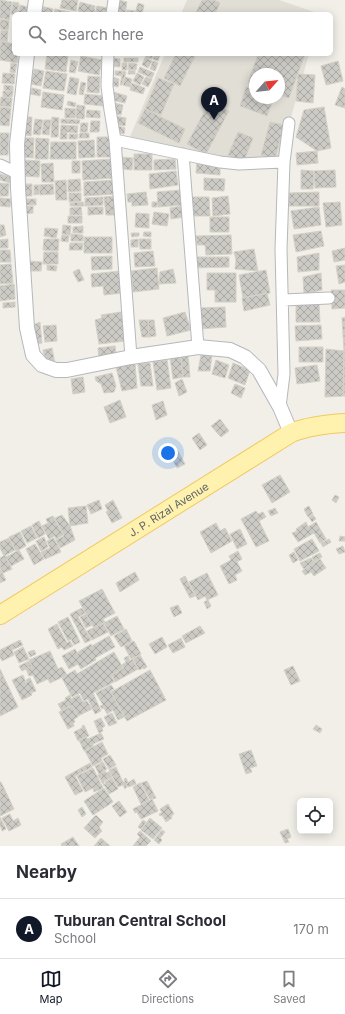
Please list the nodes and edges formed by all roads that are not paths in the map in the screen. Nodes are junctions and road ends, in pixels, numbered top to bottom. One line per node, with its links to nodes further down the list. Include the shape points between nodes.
1 (36, 0): 3 (street)
2 (114, 0): 4 (street)
3 (34, 12)
4 (112, 12)
5 (27, 56): 12 (street, via 17,144)
6 (108, 56): 8 (street, via 107,86)
7 (289, 123): 10 (street)
8 (115, 140): 9 (street); 16 (street)
9 (182, 154): 10 (street, via 239,164); 15 (street)
10 (284, 162): 14 (street, via 281,249)
11 (0, 165): 12 (street)
12 (17, 173): 16 (street, via 27,328 33,355 42,365 56,370)
13 (329, 298): 14 (street)
14 (283, 300): 17 (street, via 284,374)
15 (198, 347): 16 (street); 17 (street, via 230,350 245,357 259,370)
16 (131, 357)
17 (280, 406): 19 (street)
18 (345, 423): 19 (main road, J. P. Rizal Avenue, via 328,423)
19 (291, 433): 20 (main road, J. P. Rizal Avenue)
20 (0, 614)

